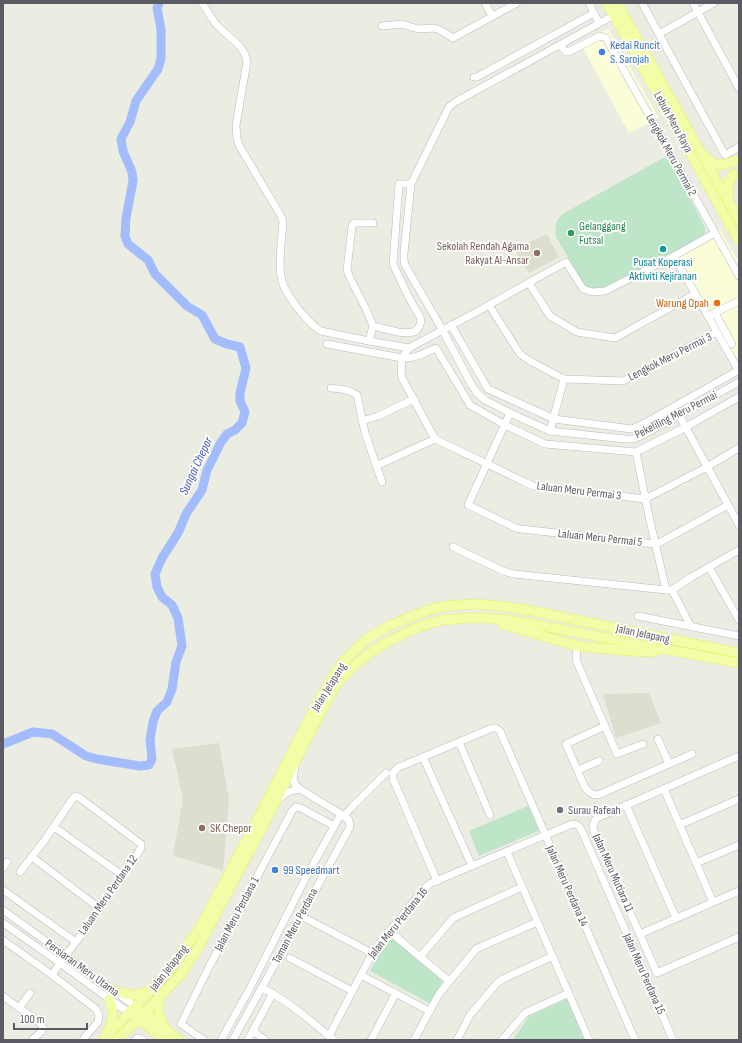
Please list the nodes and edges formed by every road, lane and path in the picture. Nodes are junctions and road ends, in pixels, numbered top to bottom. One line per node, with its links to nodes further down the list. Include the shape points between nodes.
1 (202, 3): 44 (street, via 215,23 244,50 247,56 236,125 237,139 283,222 280,271 283,284 290,297 316,328)
2 (485, 3): 12 (street)
3 (517, 3): 12 (street)
4 (589, 3): 10 (street)
5 (607, 3): 9 (main road, Lebuh Meru Raya)
6 (642, 3): 15 (street)
7 (693, 3): 11 (street)
8 (714, 3): 11 (street)
9 (617, 10): 13 (street); 19 (main road, Lebuh Meru Raya); 21 (main road, Lebuh Meru Raya)
10 (594, 12): 13 (street); 17 (street)
11 (698, 12): 15 (street); 18 (street)
12 (492, 16): 14 (street, via 453,38 434,28 418,29 402,24)
13 (599, 23): 16 (street)
14 (382, 26)
15 (658, 34): 20 (street, via 725,155)
16 (560, 45): 25 (street, via 450,106); 30 (street, Lengkok Meru Permai 2, via 568,52 600,36 606,38)
17 (474, 77)
18 (739, 88)
19 (695, 142): 22 (main road, via 714,164); 24 (main road, Lebuh Meru Raya)
20 (739, 147)
21 (695, 161): 24 (main road); 27 (main road, Lebuh Meru Raya)
22 (739, 161): 24 (main road)
23 (736, 172): 24 (main road); 26 (main road, via 728,184 727,193)
24 (714, 180): 26 (main road, Lebuh Meru Raya); 27 (main road, via 714,192)
25 (411, 184): 41 (street, via 399,184 393,264 420,317 420,325 417,330 407,333); 42 (street, Pekeliling Meru Permai, via 404,260)
26 (731, 207): 28 (main road, Lebuh Meru Raya)
27 (725, 216): 31 (main road, Lebuh Meru Raya)
28 (739, 221)
29 (373, 223): 41 (street, via 354,223 352,226 347,270)
30 (715, 233): 32 (street); 33 (street, Lengkok Meru Permai 2)
31 (739, 241)
32 (674, 256): 34 (street, via 605,292 583,289 566,262); 35 (street)
33 (739, 276)
34 (529, 283): 35 (street, via 550,316 577,332 615,338); 37 (street)
35 (695, 294): 39 (street)
36 (739, 301): 38 (street)
37 (489, 304): 40 (street); 50 (street, Lengkok Meru Permai 3, via 520,354)
38 (715, 313): 39 (street); 46 (street)
39 (708, 316): 43 (street)
40 (451, 325): 42 (street); 57 (street, via 488,389)
41 (373, 326): 44 (street)
42 (442, 329): 47 (street); 55 (street, Pekeliling Meru Permai, via 477,393)
43 (717, 332): 46 (street); 50 (street, Lengkok Meru Permai 3, via 622,381)
44 (369, 340): 47 (street)
45 (327, 344): 48 (street)
46 (732, 344): 49 (street)
47 (409, 348): 48 (street)
48 (402, 358): 54 (street, via 402,378); 59 (street, via 416,357 436,348 470,405)
49 (739, 370): 57 (street, via 632,429)
50 (564, 379): 57 (street)
51 (739, 382): 56 (street, Pekeliling Meru Permai)
52 (331, 388): 58 (street, via 347,390 357,395)
53 (739, 397): 60 (street)
54 (414, 399): 58 (street); 62 (street)
55 (510, 413): 59 (street); 61 (street, Pekeliling Meru Permai)
56 (679, 415): 60 (street); 61 (street, Pekeliling Meru Permai, via 633,439)
57 (554, 419): 61 (street)
58 (362, 421): 66 (street)
59 (505, 425): 64 (street, via 545,444); 65 (street)
60 (686, 427): 64 (street); 67 (street)
61 (550, 431)
62 (435, 439): 65 (street, Laluan Meru Permai 3); 66 (street)
63 (739, 448): 67 (street)
64 (636, 452): 69 (street)
65 (486, 464): 69 (street, Laluan Meru Permai 3, via 533,486); 72 (street, Laluan Meru Permai 5, via 468,505 521,529)
66 (376, 466): 68 (street)
67 (707, 466): 69 (street); 70 (street)
68 (382, 482)
69 (645, 499): 72 (street)
70 (728, 505): 71 (street); 72 (street, Laluan Meru Permai 5)
71 (739, 525)
72 (655, 544): 76 (street)
73 (453, 547): 76 (street, via 514,574)
74 (739, 550): 75 (street)
75 (709, 567): 76 (street); 79 (street)
76 (669, 590): 80 (street)
77 (638, 616): 80 (street)
78 (470, 618): 82 (main road); 83 (main road, Jalan Jelapang, via 510,620); 93 (main road, Jalan Jelapang, via 442,620 410,631 385,643 359,661 330,695)
79 (739, 620)
80 (692, 627): 81 (street)
81 (739, 636)
82 (577, 646): 83 (main road); 86 (street, via 576,660)
83 (678, 652): 85 (main road, Jalan Jelapang)
84 (739, 653): 144 (main road, Jalan Jelapang, via 532,611 477,604 447,606 422,612 371,636 343,662 331,679 202,924 170,970)
85 (739, 663)
86 (605, 726): 89 (street, via 617,754); 96 (street, via 566,744)
87 (658, 739): 95 (street)
88 (459, 742): 91 (street); 104 (street); 109 (street, Jalan Meru Perdana 14, via 492,728 500,731)
89 (643, 744)
90 (692, 754): 95 (street)
91 (423, 756): 114 (street); 117 (street, via 397,768 393,773 393,779)
92 (739, 756): 99 (street, Jalan Meru Mutiara 11)
93 (297, 758): 98 (street, via 293,778); 101 (main road, Jalan Jelapang)
94 (599, 760): 96 (street)
95 (669, 764): 96 (street, via 598,795 585,788)
96 (578, 770)
97 (386, 773): 103 (street)
98 (300, 789): 101 (street, via 283,794); 103 (street)
99 (664, 789): 102 (street, Jalan Meru Mutiara 11); 106 (street)
100 (739, 799): 106 (street)
101 (275, 803): 152 (main road, Jalan Jelapang, via 198,948 180,974)
102 (626, 805): 125 (street); 130 (street, Jalan Meru Mutiara 11, via 597,818 593,828)
103 (343, 815): 108 (street); 124 (street, Taman Meru Perdana, via 349,820 350,827)
104 (490, 815)
105 (572, 824): 109 (street, Jalan Meru Perdana 16); 181 (street, Jalan Meru Perdana 15, via 578,825 581,829)
106 (679, 825): 113 (street)
107 (54, 826): 112 (street); 116 (street); 116 (street, Laluan Meru Perdana 12, via 73,798 80,798 141,844 141,848)
108 (334, 826): 129 (street); 170 (street, Jalan Meru Perdana 1, via 301,808 296,807 292,811 181,1024)
109 (546, 836): 111 (street, Jalan Meru Perdana 16); 180 (street, Jalan Meru Perdana 14)
110 (739, 844): 113 (street)
111 (507, 852): 114 (street, Jalan Meru Perdana 16); 118 (street)
112 (32, 857): 115 (street); 122 (street)
113 (696, 863): 121 (street)
114 (472, 866): 117 (street, Jalan Meru Perdana 16)
115 (20, 872)
116 (122, 875): 122 (street, Laluan Meru Perdana 12)
117 (437, 881): 128 (street, Jalan Meru Perdana 16, via 426,887)
118 (522, 887): 126 (street); 137 (street, via 453,918)
119 (3, 890): 134 (street)
120 (739, 891): 121 (street)
121 (713, 902): 125 (street)
122 (99, 908): 134 (street, Laluan Meru Perdana 12)
123 (3, 910): 136 (street, Persiaran Meru Utama)
124 (301, 916): 133 (street, Taman Meru Perdana); 135 (street)
125 (676, 918): 130 (street)
126 (537, 922): 138 (street); 143 (street, via 476,949)
127 (3, 923): 140 (street, Persiaran Meru Utama)
128 (389, 931): 135 (street, Jalan Meru Perdana 16); 137 (street)
129 (277, 934): 133 (street); 171 (street, via 250,990)
130 (640, 934): 131 (street, Jalan Meru Mutiara 11, via 656,973)
131 (739, 937)
132 (3, 940): 141 (street)
133 (288, 940): 145 (street, Taman Meru Perdana)
134 (76, 942): 136 (street, Laluan Meru Perdana 12)
135 (372, 953): 142 (street, Jalan Meru Perdana 16)
136 (66, 955): 140 (street, Laluan Meru Perdana 12); 146 (street, Persiaran Meru Utama)
137 (420, 956): 143 (street)
138 (553, 956): 150 (street); 177 (street, via 497,983 470,1016)
139 (290, 958): 147 (street)
140 (60, 963): 141 (street, Laluan Meru Perdana 12); 154 (street, Persiaran Meru Utama)
141 (52, 975): 162 (street, via 96,1009 99,1015 98,1022)
142 (361, 975): 147 (street, Jalan Meru Perdana 16); 149 (street)
143 (449, 981): 157 (street)
144 (155, 986): 146 (main road, via 137,995); 156 (main road, Jalan Jelapang)
145 (262, 988): 148 (street); 172 (street, Taman Meru Perdana)
146 (110, 989): 156 (street, Persiaran Meru Utama)
147 (352, 991): 164 (street, Jalan Meru Perdana 16)
148 (273, 993): 159 (street); 164 (street)
149 (396, 993): 157 (street); 175 (street)
150 (569, 993): 178 (street, via 524,1013); 179 (street)
151 (30, 994): 155 (street)
152 (160, 995): 158 (main road, Jalan Jelapang); 161 (main road, via 159,1016)
153 (3, 996): 155 (street)
154 (109, 999): 156 (street, Persiaran Meru Utama); 165 (main road, via 113,1008 113,1019)
155 (19, 1008): 166 (street, via 43,1027)
156 (133, 1010): 158 (main road, Persiaran Meru Utama); 165 (main road, Jalan Jelapang)
157 (429, 1011): 176 (street)
158 (141, 1016): 160 (main road, Persiaran Meru Utama); 161 (main road, Persiaran Meru Utama); 163 (main road, Jalan Jelapang)
159 (253, 1031): 173 (street); 174 (street)
160 (157, 1033): 161 (main road, Persiaran Meru Utama); 163 (main road, via 150,1029 136,1028)
161 (166, 1036): 169 (main road, Persiaran Meru Utama)
162 (84, 1038)
163 (118, 1038)
164 (331, 1038)
165 (104, 1039)
166 (32, 1040)
167 (135, 1040): 168 (street)
168 (143, 1040)
169 (179, 1040)
170 (203, 1040)
171 (221, 1040)
172 (234, 1040)
173 (248, 1040)
174 (265, 1040)
175 (371, 1040)
176 (414, 1040)
177 (456, 1040)
178 (502, 1040)
179 (589, 1040)
180 (635, 1040)
181 (673, 1040)

